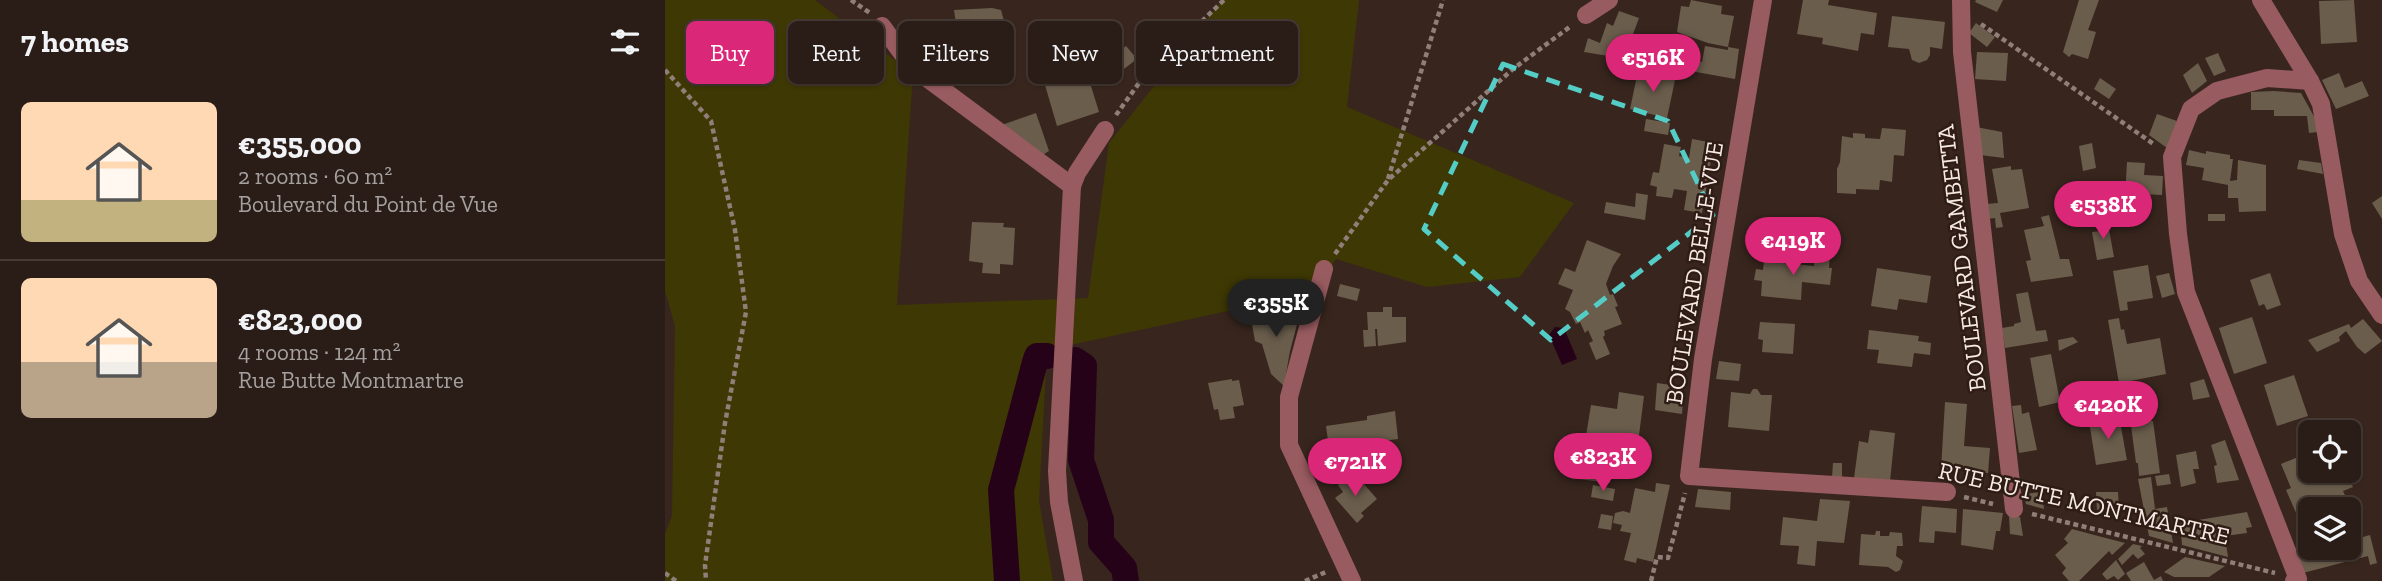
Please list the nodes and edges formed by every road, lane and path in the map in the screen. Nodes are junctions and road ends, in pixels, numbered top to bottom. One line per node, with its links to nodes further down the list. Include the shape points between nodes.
1 (1224, 0): 11 (path, via 1142,79)
2 (1443, 0): 13 (path)
3 (1609, 0): 7 (street)
4 (1763, 0): 17 (street, BOULEVARD BELLE-VUE, via 1703,359)
5 (2261, 0): 10 (street)
6 (1961, 5): 12 (path); 19 (street, BOULEVARD GAMBETTA, via 1962,52)
7 (1586, 15): 13 (path, via 1513,69)
8 (884, 29): 14 (street, via 912,67)
9 (665, 70): 23 (path, via 711,121 735,230 746,312 725,423)
10 (2310, 81): 12 (street, via 2267,78 2217,91 2191,109); 16 (street, via 2321,104 2343,234 2359,281)
11 (1105, 130): 14 (street)
12 (2172, 157): 21 (street, via 2186,292)
13 (1388, 180): 15 (path)
14 (1072, 186): 24 (street, via 1057,471)
15 (1324, 269): 25 (street, via 1289,397 1289,445)
16 (2382, 315)
17 (1689, 476): 18 (street, RUE BUTTE MONTMARTRE); 26 (path, via 1668,558 1657,556)
18 (1947, 492): 19 (path, RUE BUTTE MONTMARTRE)
19 (2014, 509): 21 (path, RUE BUTTE MONTMARTRE)
20 (665, 573): 22 (path)
21 (2296, 580)
22 (676, 581)
23 (706, 581)
24 (1075, 581)
25 (1352, 581)
26 (1651, 581)

